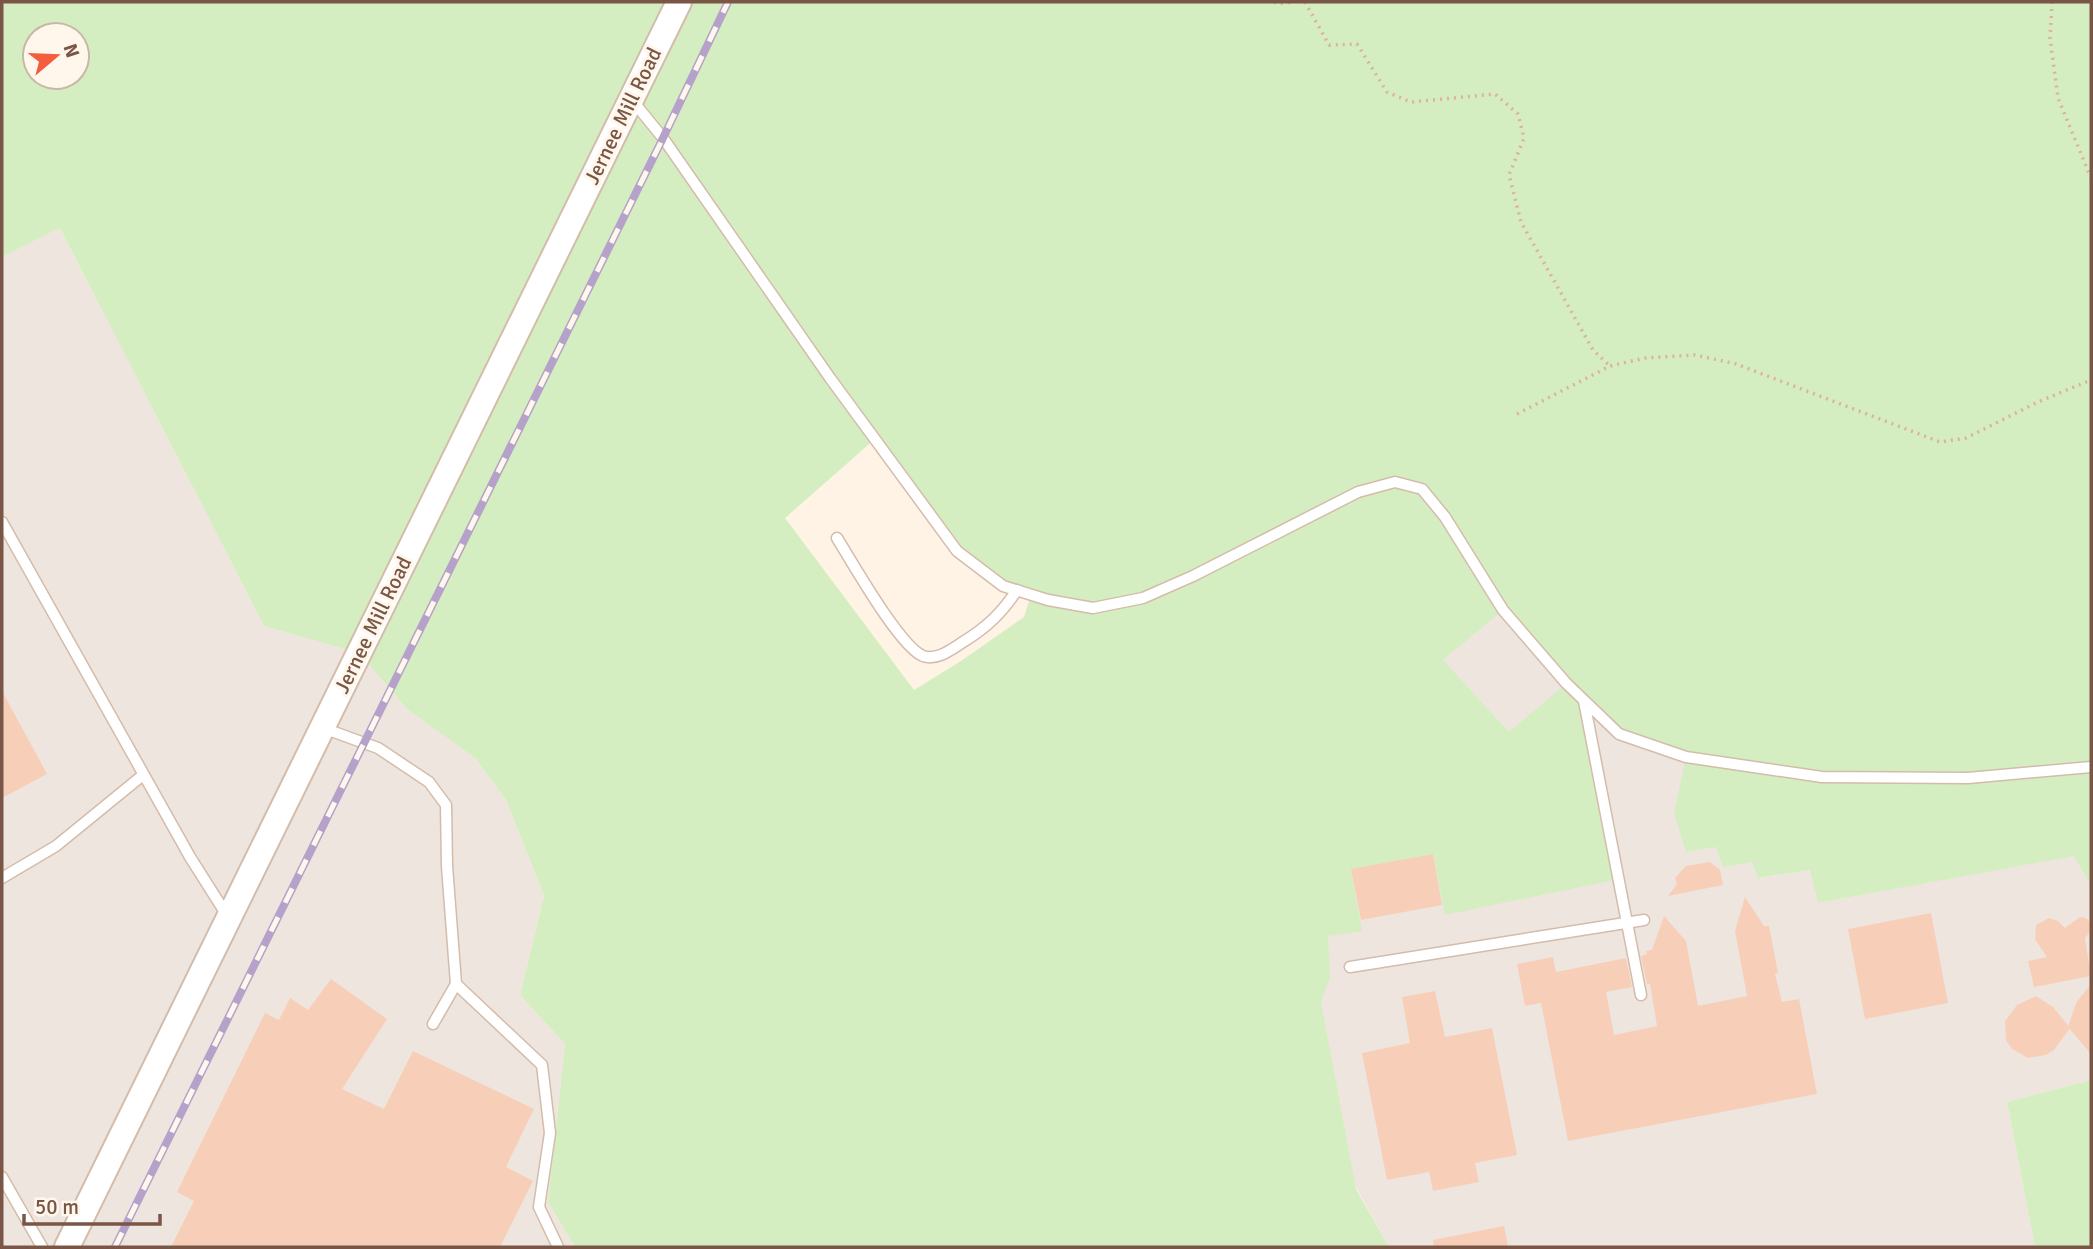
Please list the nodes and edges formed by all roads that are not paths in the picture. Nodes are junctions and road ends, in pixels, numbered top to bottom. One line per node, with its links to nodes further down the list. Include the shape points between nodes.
1 (678, 2): 2 (street, Jernee Mill Road)
2 (632, 99): 5 (lane, via 957,551 1003,586); 7 (street, Jernee Mill Road)
3 (2, 522): 9 (lane)
4 (837, 538): 5 (lane, via 899,633 921,655 941,655 982,630)
5 (1017, 590): 6 (lane, via 1093,608 1143,598 1358,492 1395,482 1422,489 1445,517 1503,610)
6 (1584, 700): 8 (lane, via 1619,734 1686,757 1822,777 1968,778); 13 (lane)
7 (323, 728): 11 (street, Jernee Mill Road); 15 (lane, via 377,748 429,782 446,805)
8 (2091, 767)
9 (143, 775): 10 (lane, via 56,846); 11 (lane)
10 (2, 878)
11 (229, 917): 20 (street, Jernee Mill Road)
12 (1644, 920): 13 (lane)
13 (1627, 922): 14 (lane); 16 (lane)
14 (1350, 967)
15 (456, 984): 17 (lane); 21 (lane, via 542,1065 550,1133 539,1207)
16 (1641, 995)
17 (433, 1024)
18 (2, 1177): 19 (lane)
19 (41, 1247)
20 (66, 1247)
21 (558, 1247)

